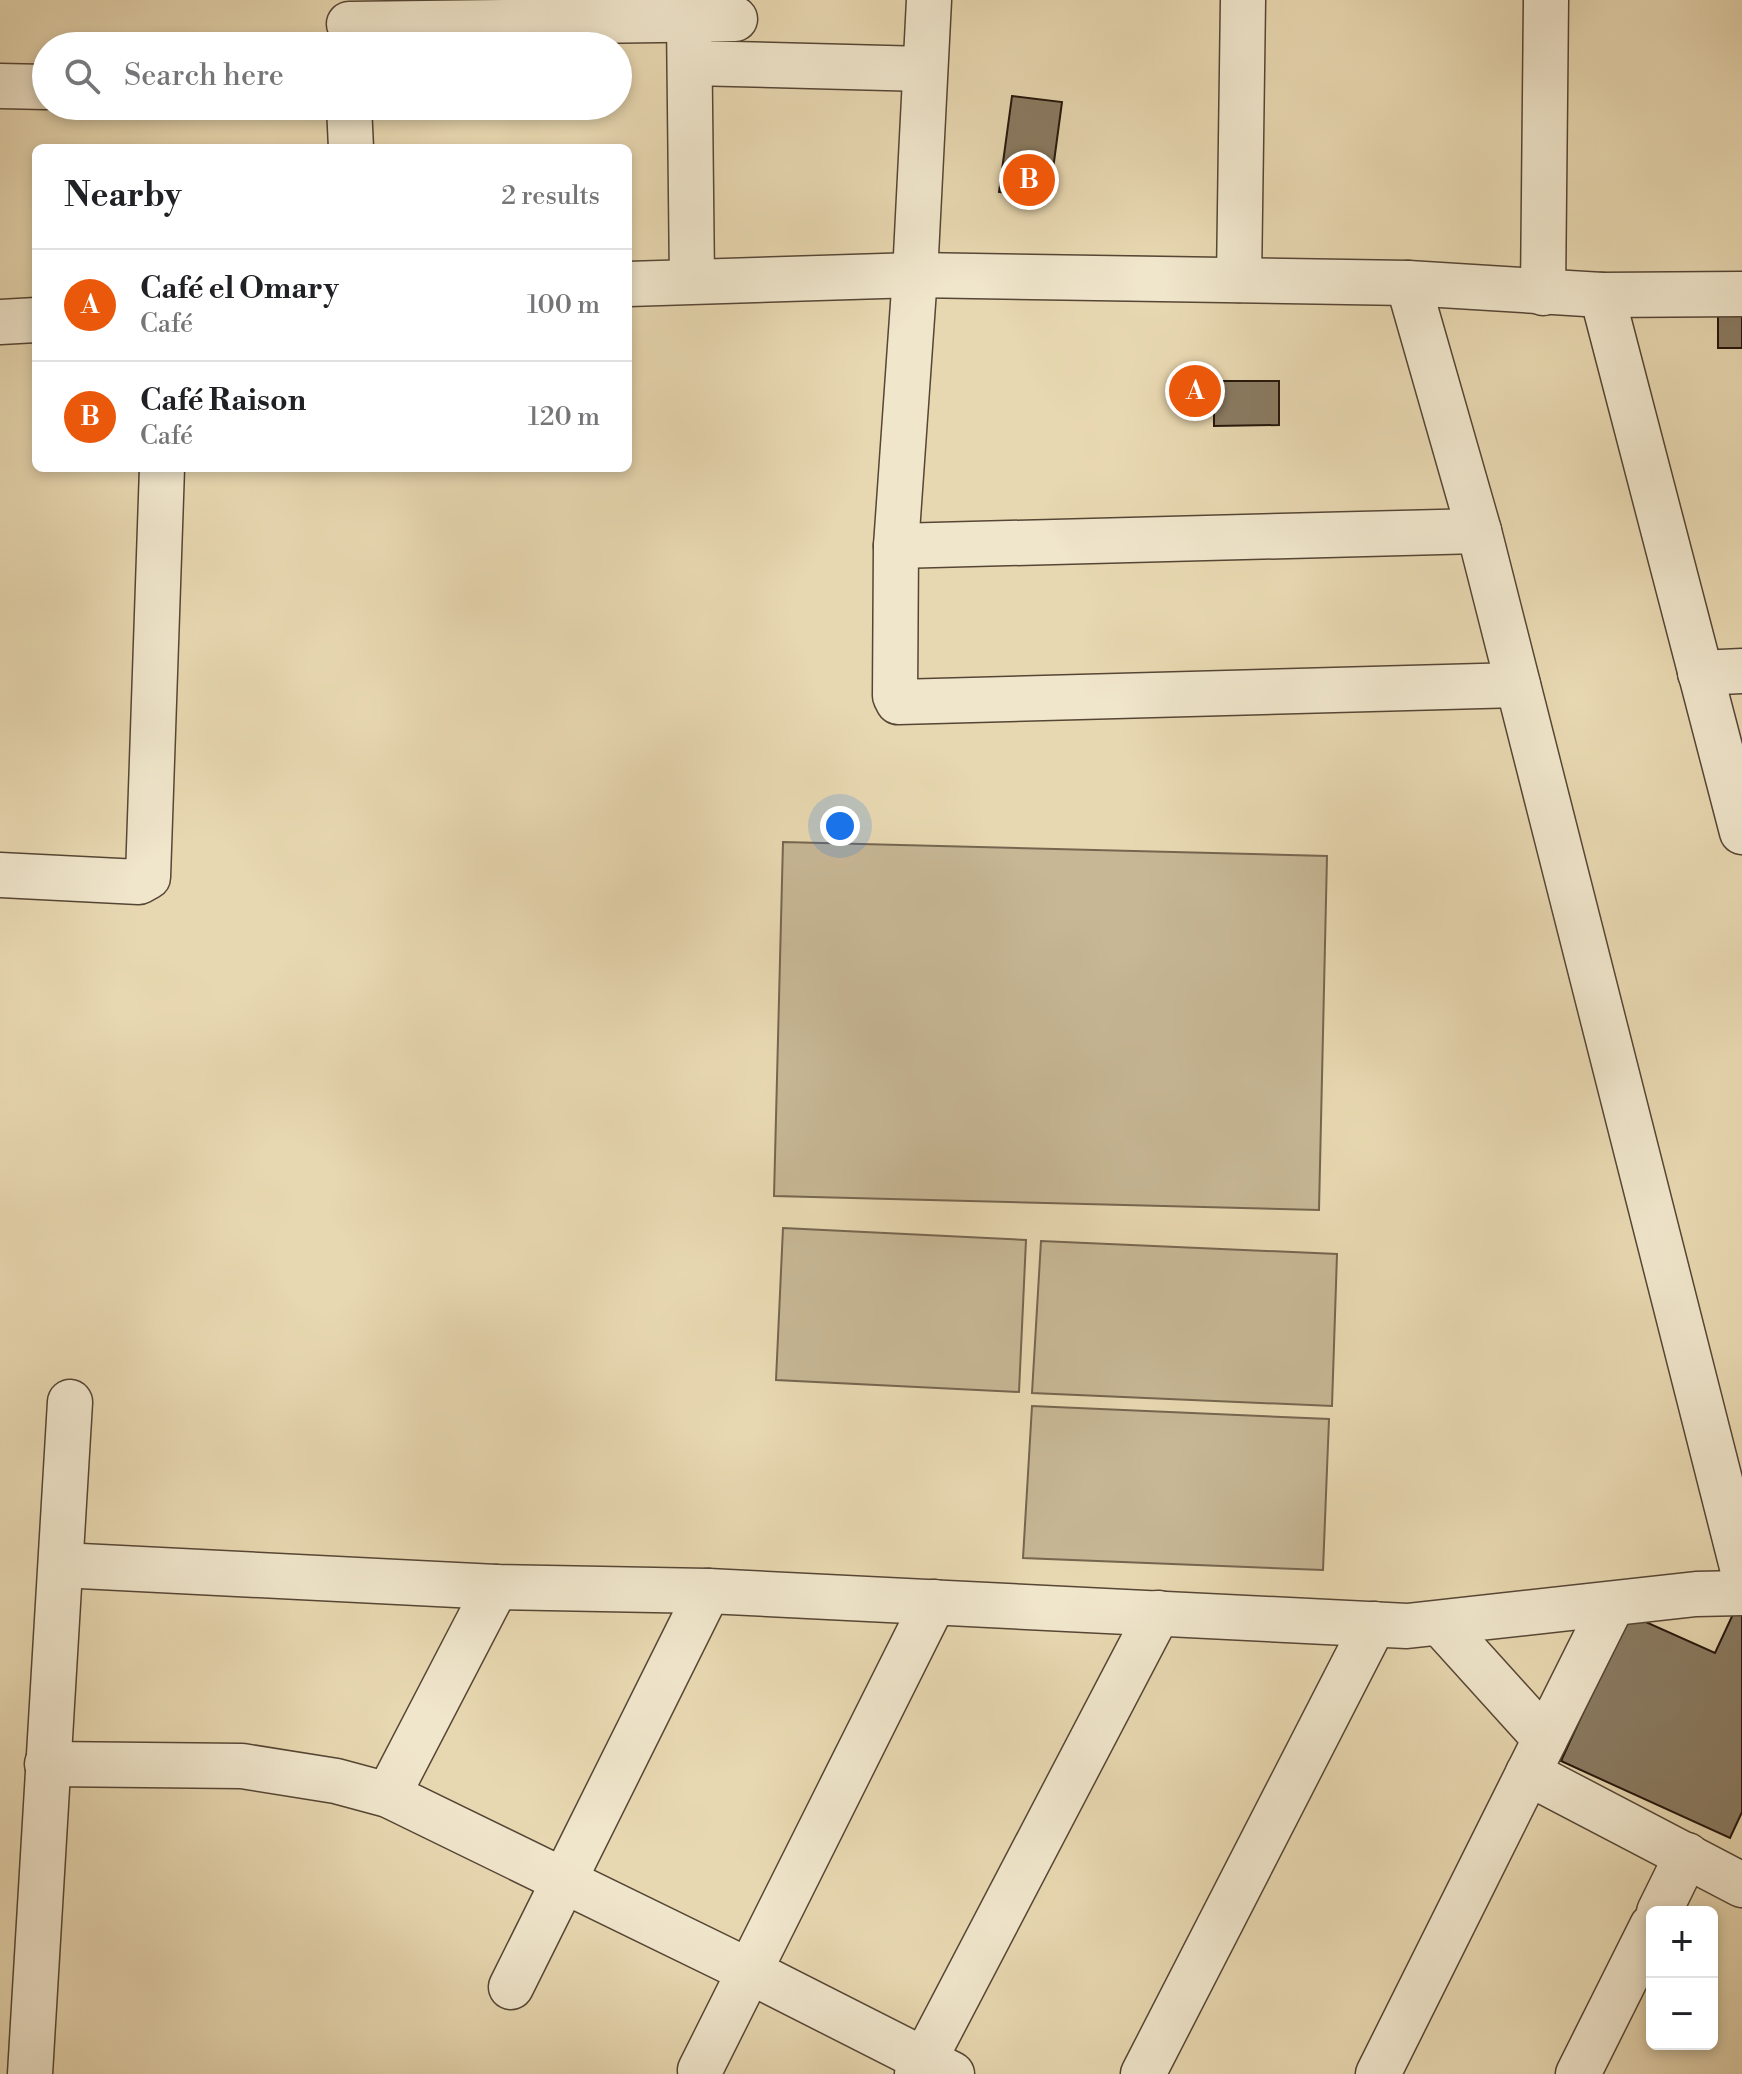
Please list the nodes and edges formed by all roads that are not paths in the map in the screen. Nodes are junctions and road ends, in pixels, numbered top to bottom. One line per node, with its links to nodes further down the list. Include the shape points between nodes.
1 (929, 0): 9 (street)
2 (1243, 0): 16 (street)
3 (1546, 0): 19 (street)
4 (734, 10): 5 (street); 8 (street)
5 (689, 20): 6 (street); 7 (street)
6 (349, 23)
7 (692, 63): 8 (street); 15 (street)
8 (736, 65): 9 (street)
9 (925, 69): 14 (street)
10 (0, 86): 11 (street)
11 (32, 87)
12 (350, 120): 13 (street)
13 (351, 144)
14 (915, 275): 15 (street); 16 (street); 26 (street)
15 (692, 280): 18 (street)
16 (1239, 280): 17 (street)
17 (1408, 283): 19 (street); 25 (street)
18 (632, 284)
19 (1543, 293): 21 (street)
20 (1742, 294): 21 (street)
21 (1602, 295): 27 (street)
22 (32, 320): 23 (street)
23 (0, 322)
24 (162, 472): 30 (street, via 148,877 139,882)
25 (1479, 531): 26 (street); 28 (street)
26 (896, 546): 28 (street, via 898,702)
27 (1721, 672): 29 (street)
28 (1518, 685): 33 (street)
29 (1742, 832)
30 (0, 875)
31 (70, 1402): 32 (street)
32 (61, 1565): 34 (street); 43 (street)
33 (1742, 1567)
34 (496, 1587): 35 (street); 44 (street)
35 (708, 1591): 37 (street); 46 (street)
36 (1742, 1593): 38 (street)
37 (934, 1602): 39 (street); 50 (street)
38 (1612, 1605): 41 (street); 42 (street)
39 (1158, 1613): 40 (street); 52 (street)
40 (1374, 1624): 41 (street); 55 (street)
41 (1441, 1624): 42 (street)
42 (1537, 1756): 45 (street); 56 (street)
43 (47, 1764): 44 (street, via 242,1766); 54 (street)
44 (388, 1795): 46 (street)
45 (1687, 1855): 47 (street); 48 (street)
46 (563, 1880): 50 (street); 51 (street)
47 (1741, 1881)
48 (1662, 1906)
49 (1646, 1938): 57 (street)
50 (749, 1971): 52 (street); 53 (street)
51 (511, 1987)
52 (931, 2069)
53 (700, 2070)
54 (30, 2074)
55 (1143, 2074)
56 (1378, 2074)
57 (1578, 2074)

